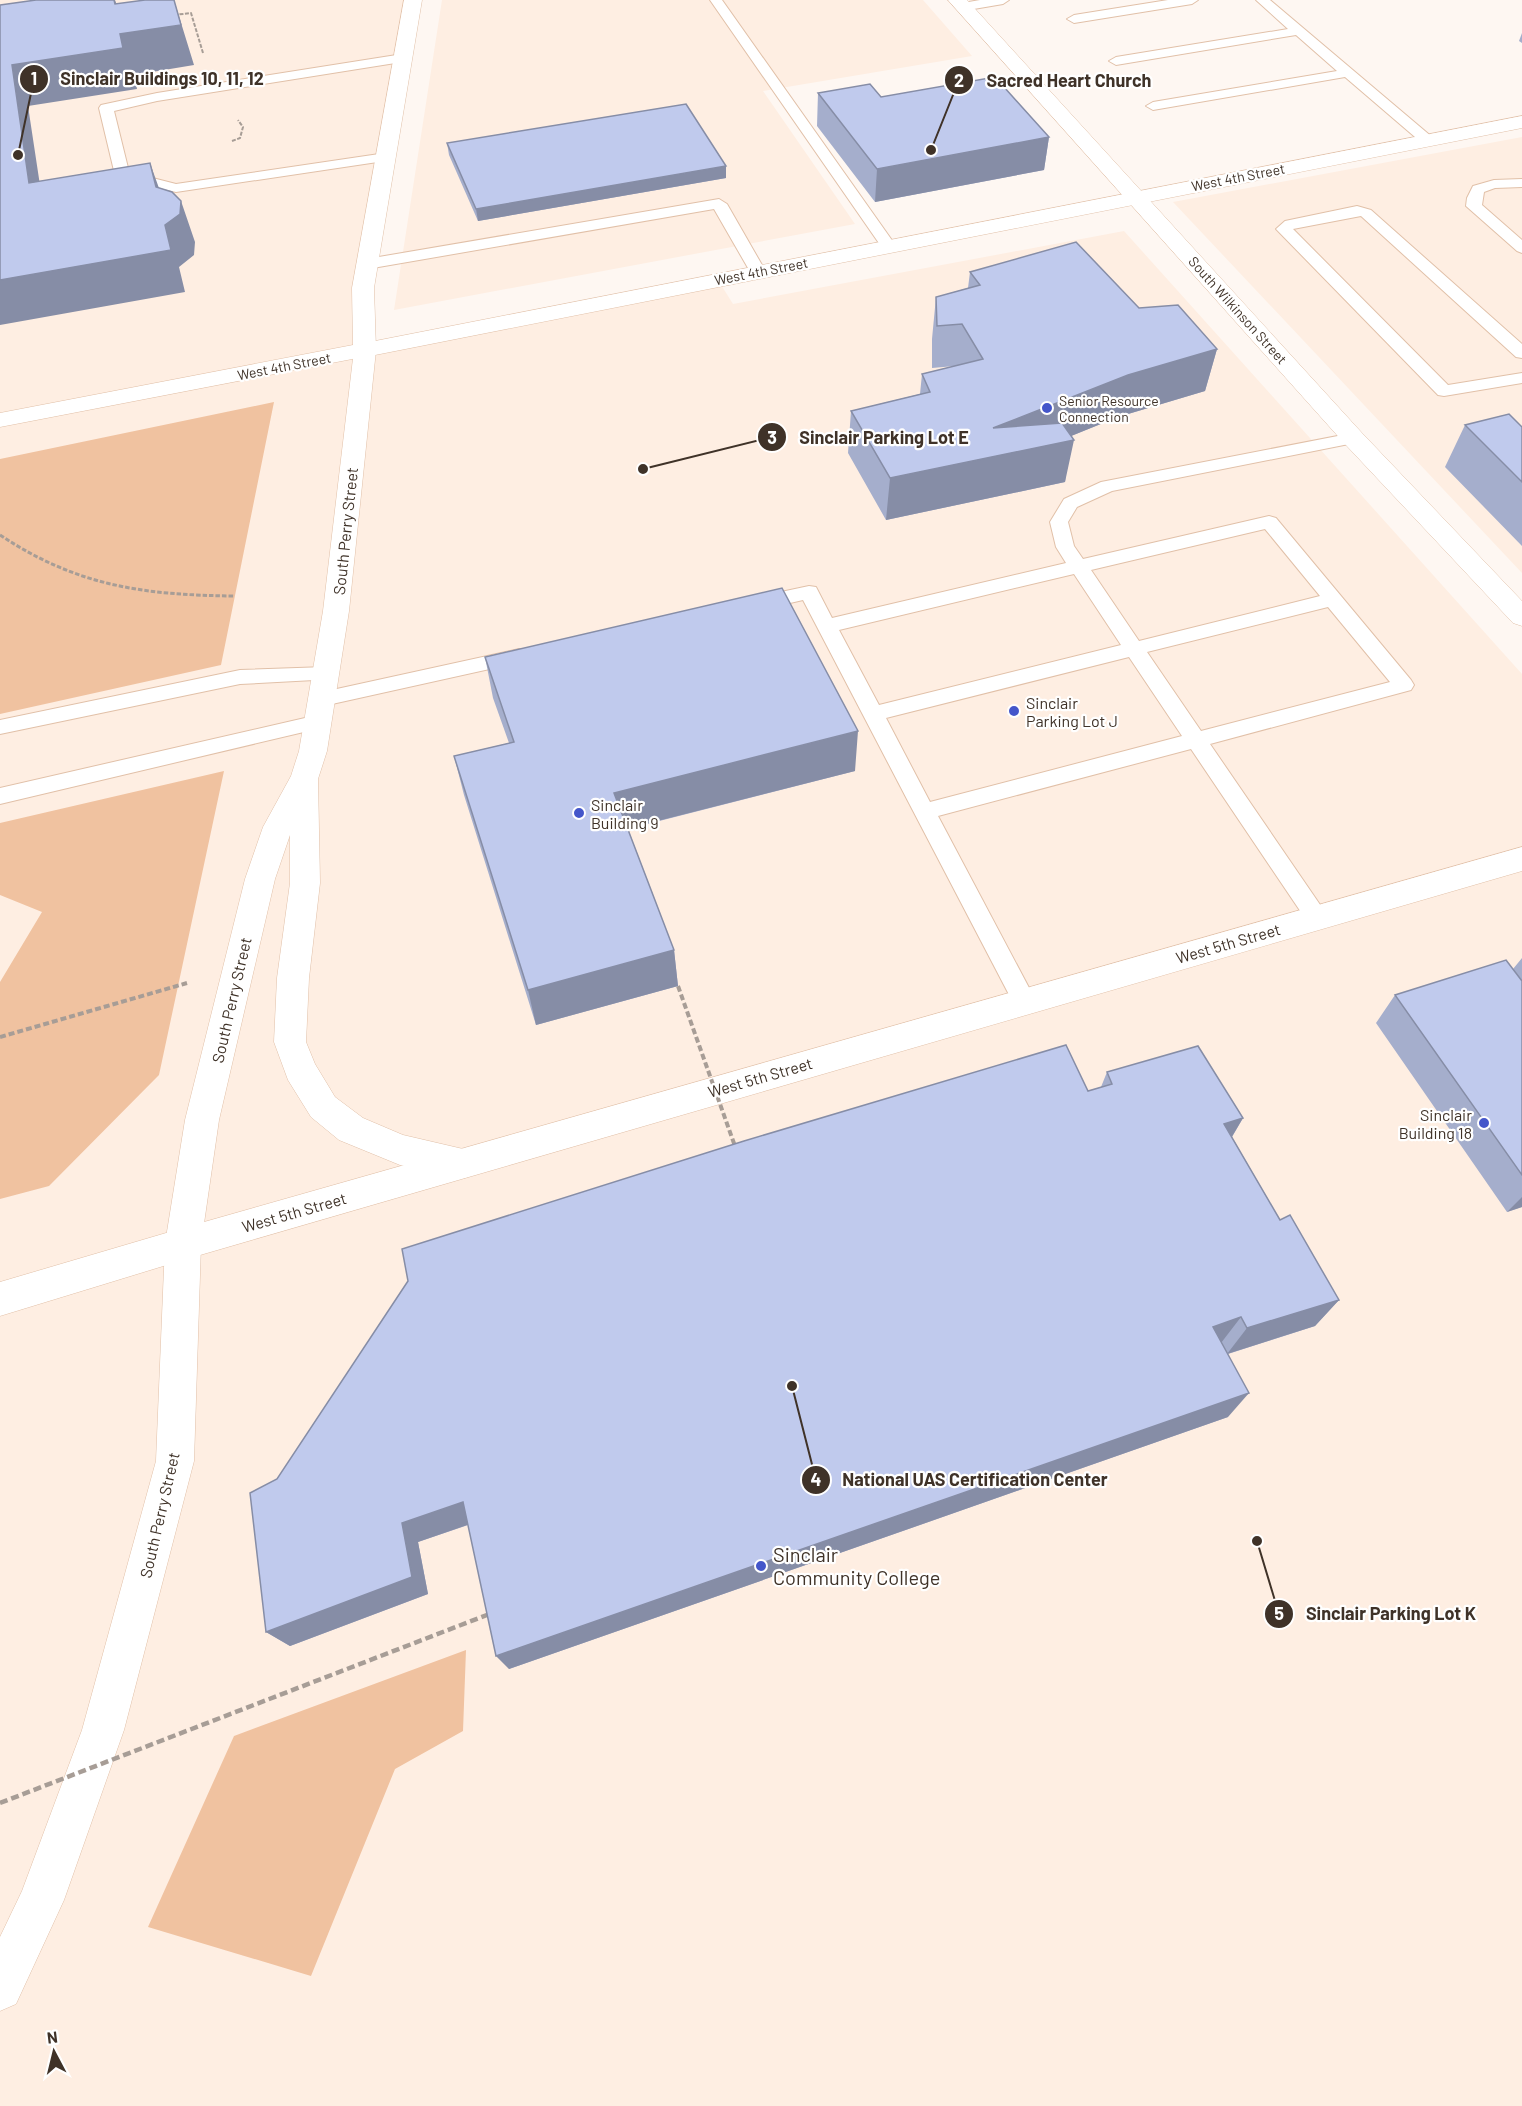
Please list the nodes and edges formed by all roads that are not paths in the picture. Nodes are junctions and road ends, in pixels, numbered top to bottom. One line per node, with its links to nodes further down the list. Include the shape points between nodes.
1 (413, 0): 9 (main road, South Perry Street)
2 (716, 0): 18 (lane)
3 (1004, 0): 6 (lane)
4 (1192, 0): 7 (lane)
5 (1262, 0): 8 (lane)
6 (959, 3): 17 (main road, South Wilkinson Street)
7 (1074, 19)
8 (1298, 31): 10 (lane); 11 (lane)
9 (403, 58): 15 (main road, South Perry Street); 15 (lane, via 106,108 122,175 176,188)
10 (1116, 61)
11 (1347, 73): 12 (lane); 14 (lane)
12 (1153, 106)
13 (1522, 122): 14 (main road, West 4th Street)
14 (1427, 140): 17 (main road, West 4th Street)
15 (386, 157): 20 (main road, South Perry Street)
16 (1522, 183): 19 (lane, via 1494,184 1478,189 1474,198 1474,206)
17 (1137, 197): 18 (main road, West 4th Street); 26 (main road, South Wilkinson Street)
18 (888, 246): 21 (main road, West 4th Street)
19 (1522, 248)
20 (367, 264): 21 (lane, via 719,204); 22 (main road, South Perry Street, via 363,288)
21 (758, 272): 22 (main road, West 4th Street)
22 (365, 350): 25 (main road, West 4th Street); 34 (main road, South Perry Street, via 336,612)
23 (1522, 353): 24 (lane, via 1366,213 1357,211 1290,224 1284,229 1444,391)
24 (1522, 378)
25 (0, 420)
26 (1353, 438): 27 (lane, via 1107,486 1070,503 1059,522 1065,547); 30 (main road, South Wilkinson Street)
27 (1078, 567): 28 (lane, via 1269,522); 31 (lane); 32 (lane)
28 (1333, 599): 32 (lane); 37 (lane, via 1404,685)
29 (731, 610): 31 (lane, via 810,592)
30 (1522, 617)
31 (827, 626): 35 (lane)
32 (1135, 650): 35 (lane); 37 (lane)
33 (534, 653): 34 (lane)
34 (322, 699): 36 (lane, via 240,677); 38 (main road, South Perry Street); 39 (lane)
35 (873, 714): 40 (lane)
36 (0, 727)
37 (1196, 740): 40 (lane); 42 (lane)
38 (305, 776): 44 (main road, via 305,883 293,978 290,1042 300,1070 323,1107 351,1130 400,1150); 45 (main road, South Perry Street, via 278,827 260,879 202,1120)
39 (0, 796)
40 (924, 812): 43 (lane)
41 (1522, 859): 42 (main road, West 5th Street)
42 (1317, 918): 43 (main road, West 5th Street)
43 (1024, 1000): 44 (main road, West 5th Street)
44 (464, 1163): 45 (main road, West 5th Street)
45 (183, 1244): 46 (main road, West 5th Street); 47 (main road, South Perry Street, via 175,1461 103,1730 40,1900)
46 (0, 1299)
47 (0, 1988)

